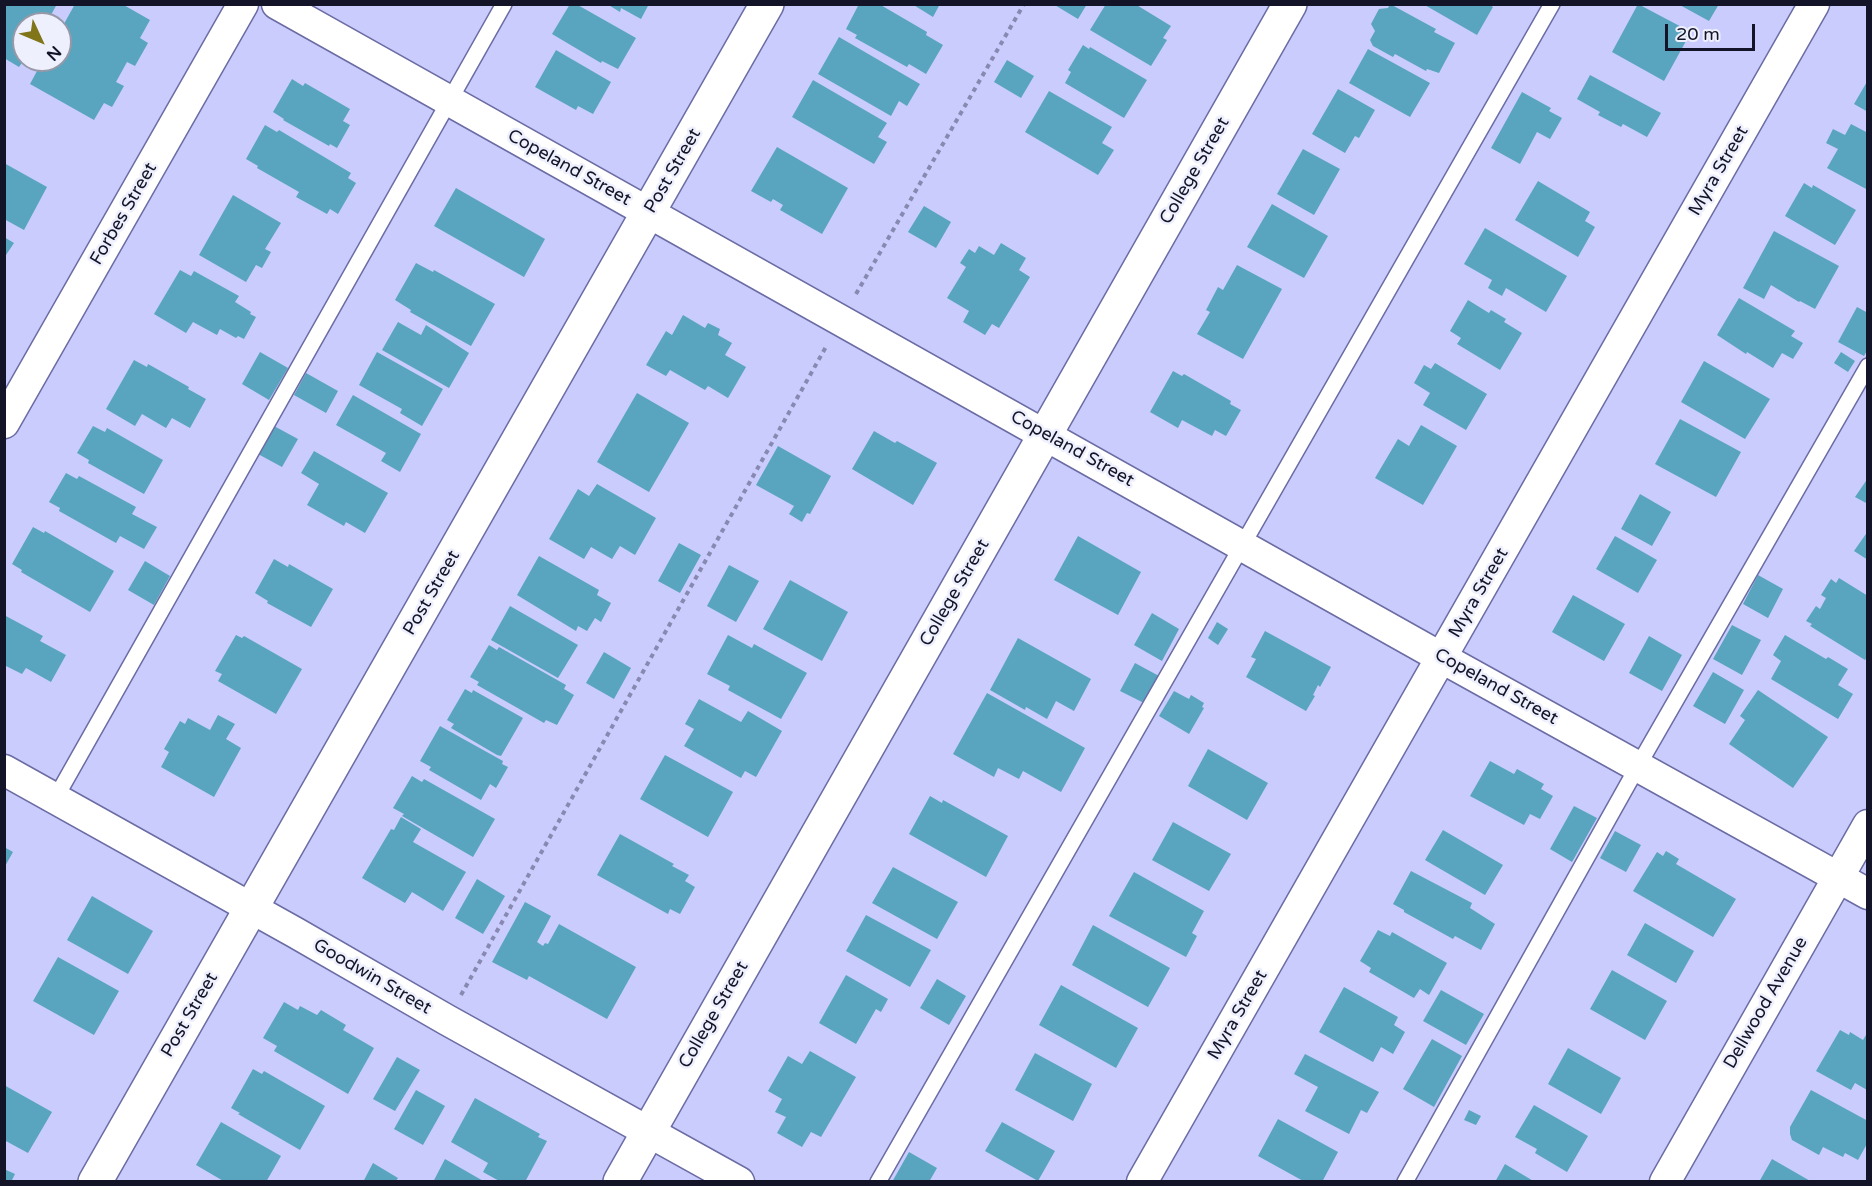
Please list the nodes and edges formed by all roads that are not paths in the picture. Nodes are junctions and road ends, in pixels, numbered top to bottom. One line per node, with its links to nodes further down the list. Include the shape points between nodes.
1 (243, 4): 11 (street, Forbes Street)
2 (277, 4): 8 (street, Copeland Street)
3 (504, 4): 8 (lane)
4 (767, 4): 9 (street, Post Street)
5 (1290, 4): 12 (street, College Street)
6 (1552, 4): 13 (lane)
7 (1814, 4): 14 (street, Myra Street)
8 (448, 101): 9 (street, Copeland Street); 17 (lane)
9 (649, 213): 12 (street, Copeland Street); 21 (street, Post Street)
10 (1868, 366): 15 (lane)
11 (4, 423)
12 (1045, 434): 13 (street, Copeland Street); 22 (street, College Street)
13 (1242, 545): 14 (street, Copeland Street); 26 (lane)
14 (1443, 658): 15 (street, Copeland Street); 27 (street, Myra Street)
15 (1638, 766): 19 (street, Copeland Street); 28 (lane)
16 (4, 770): 17 (street, Goodwin Street)
17 (55, 799): 21 (street, Goodwin Street)
18 (1868, 825): 19 (street, Dellwood Avenue)
19 (1838, 877): 20 (street, Copeland Street); 29 (street, Dellwood Avenue)
20 (1868, 894)
21 (251, 909): 22 (street, Goodwin Street); 23 (street, Post Street)
22 (649, 1130): 24 (street, College Street); 25 (street, Goodwin Street)
23 (95, 1182)
24 (620, 1182)
25 (740, 1182)
26 (878, 1182)
27 (1142, 1182)
28 (1406, 1182)
29 (1665, 1182)

